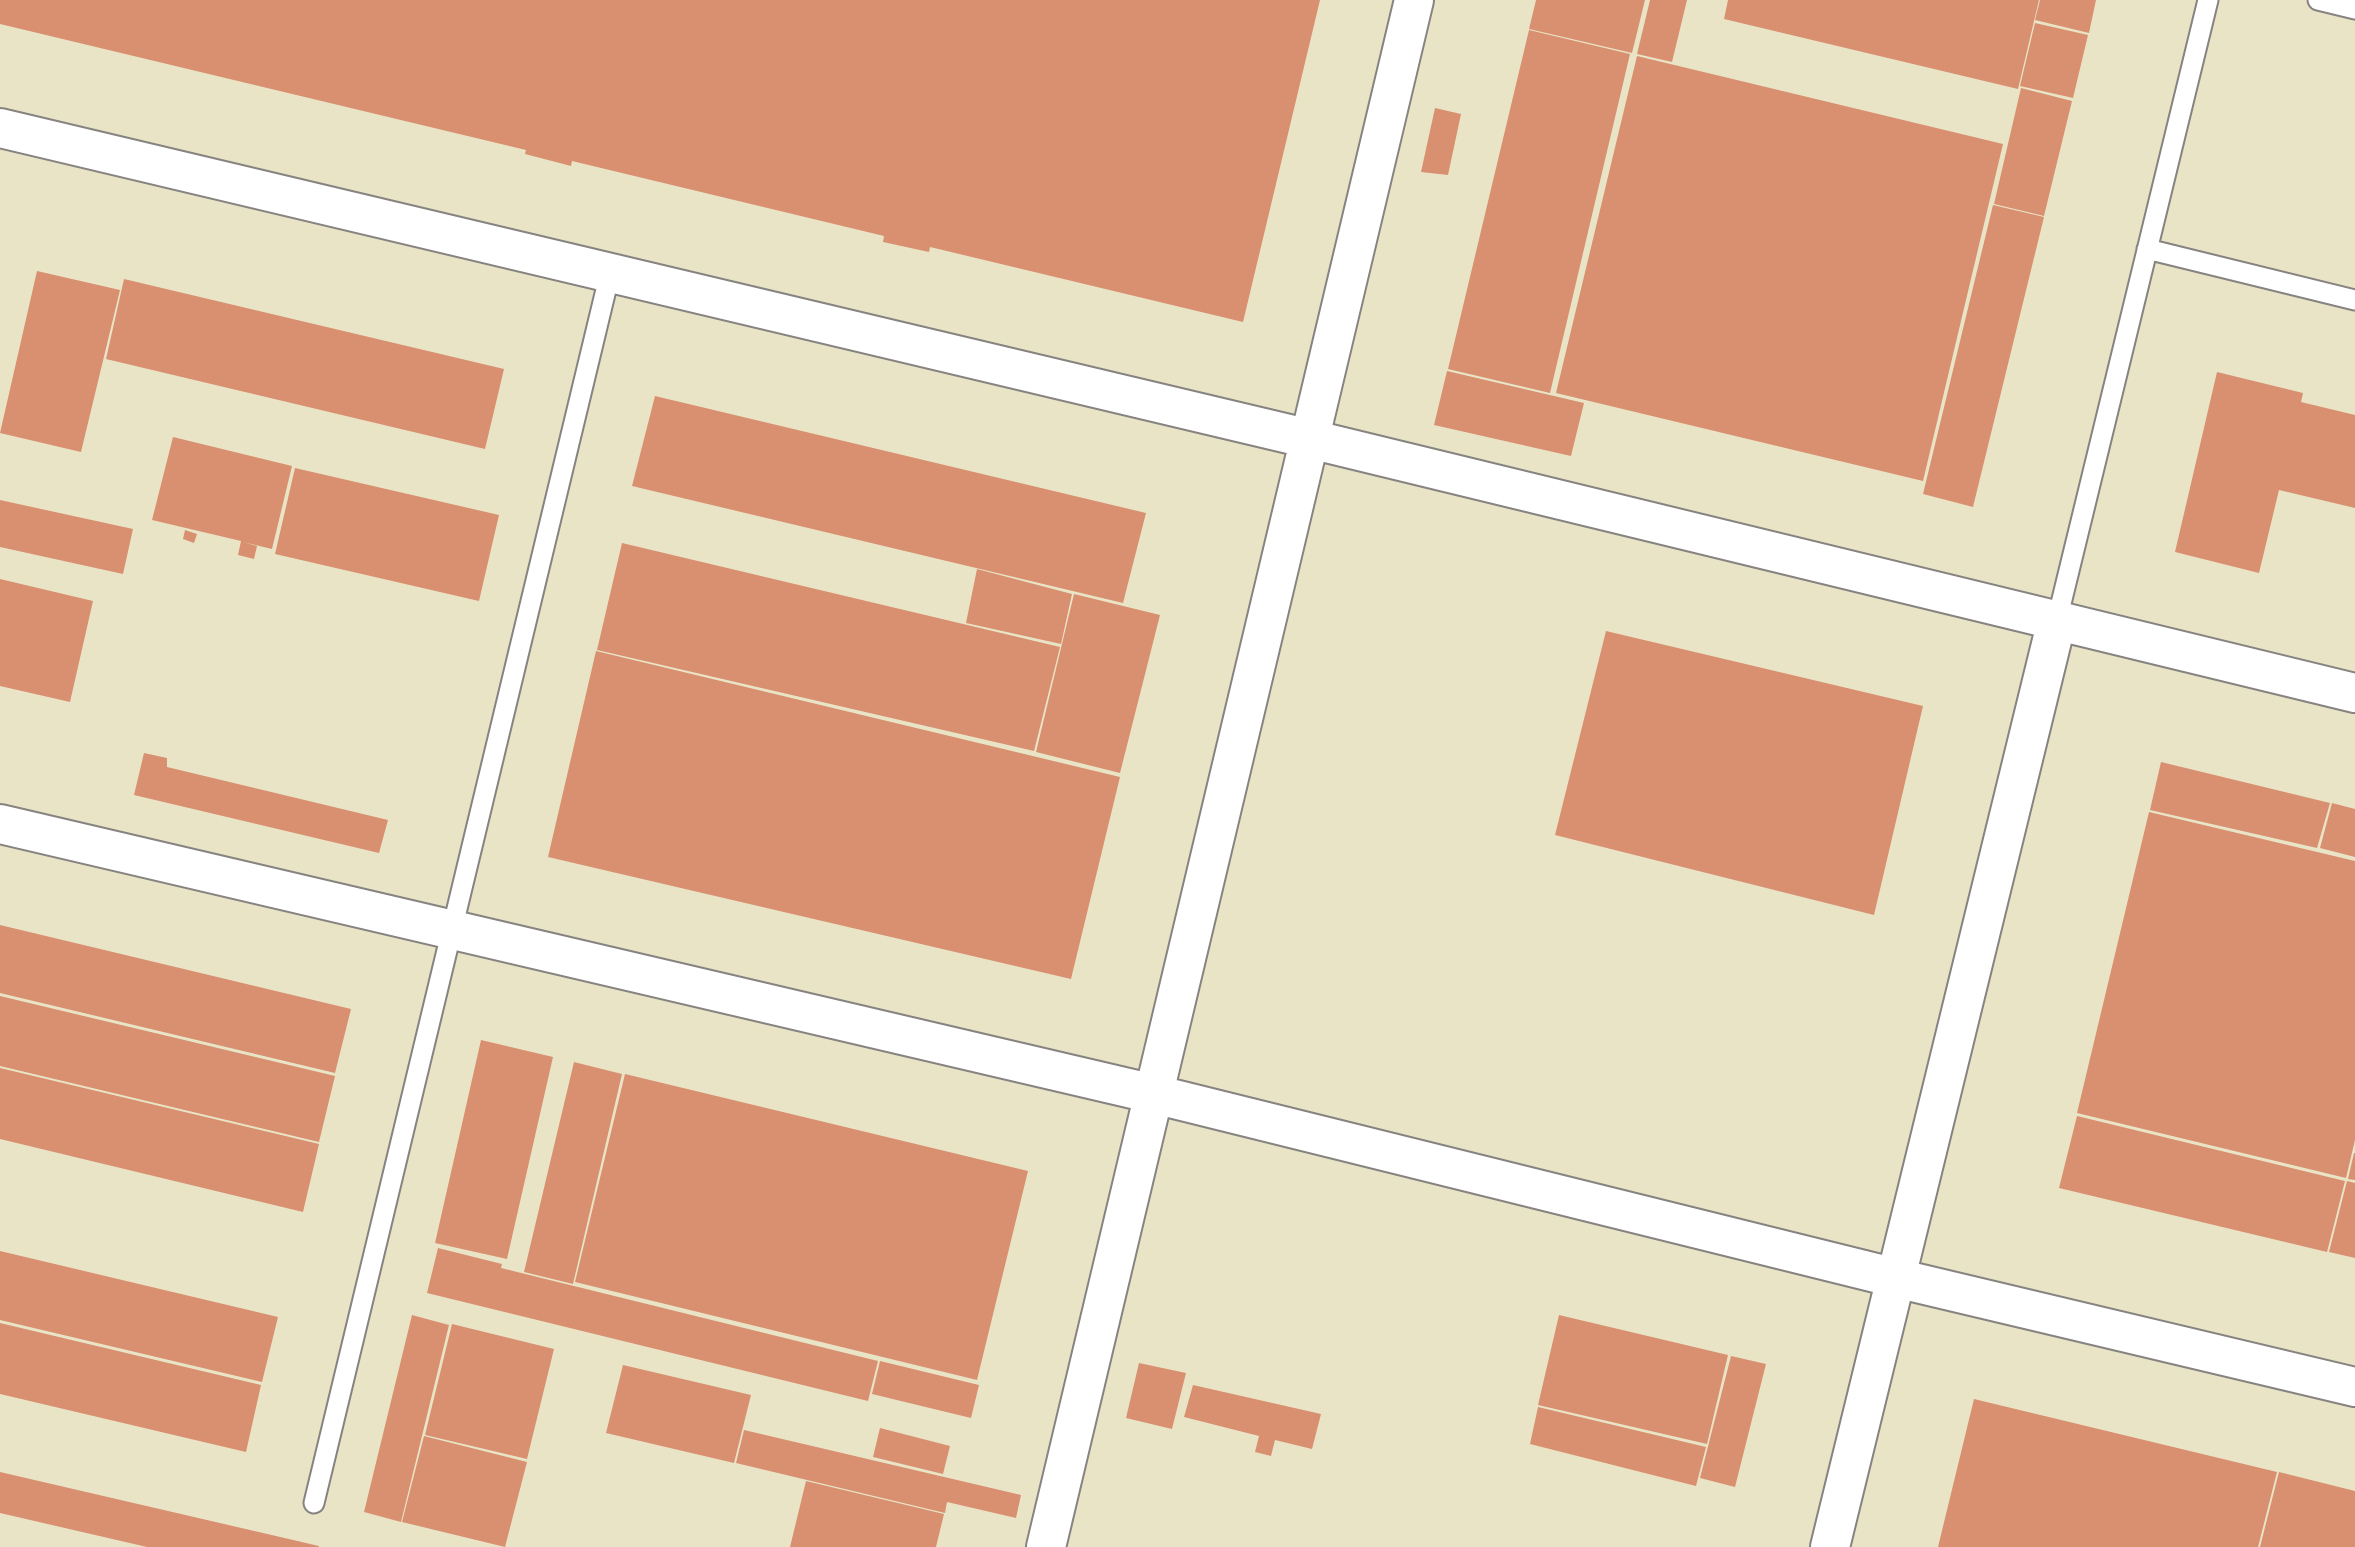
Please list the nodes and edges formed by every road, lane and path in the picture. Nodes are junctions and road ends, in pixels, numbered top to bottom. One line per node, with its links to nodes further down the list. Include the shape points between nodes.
1 (1414, 0): 9 (street)
2 (2208, 0): 6 (lane)
3 (2318, 0): 4 (lane)
4 (2355, 9)
5 (0, 128): 7 (street)
6 (2147, 249): 8 (lane); 10 (lane)
7 (610, 273): 9 (street); 13 (lane)
8 (2355, 300)
9 (1310, 439): 10 (street); 14 (street)
10 (2057, 620): 11 (street); 15 (street)
11 (2355, 692)
12 (0, 824): 13 (street)
13 (453, 930): 14 (street); 17 (lane)
14 (1154, 1094): 15 (street); 18 (street)
15 (1895, 1278): 16 (street); 19 (street)
16 (2355, 1387)
17 (314, 1503)
18 (1046, 1547)
19 (1830, 1547)

